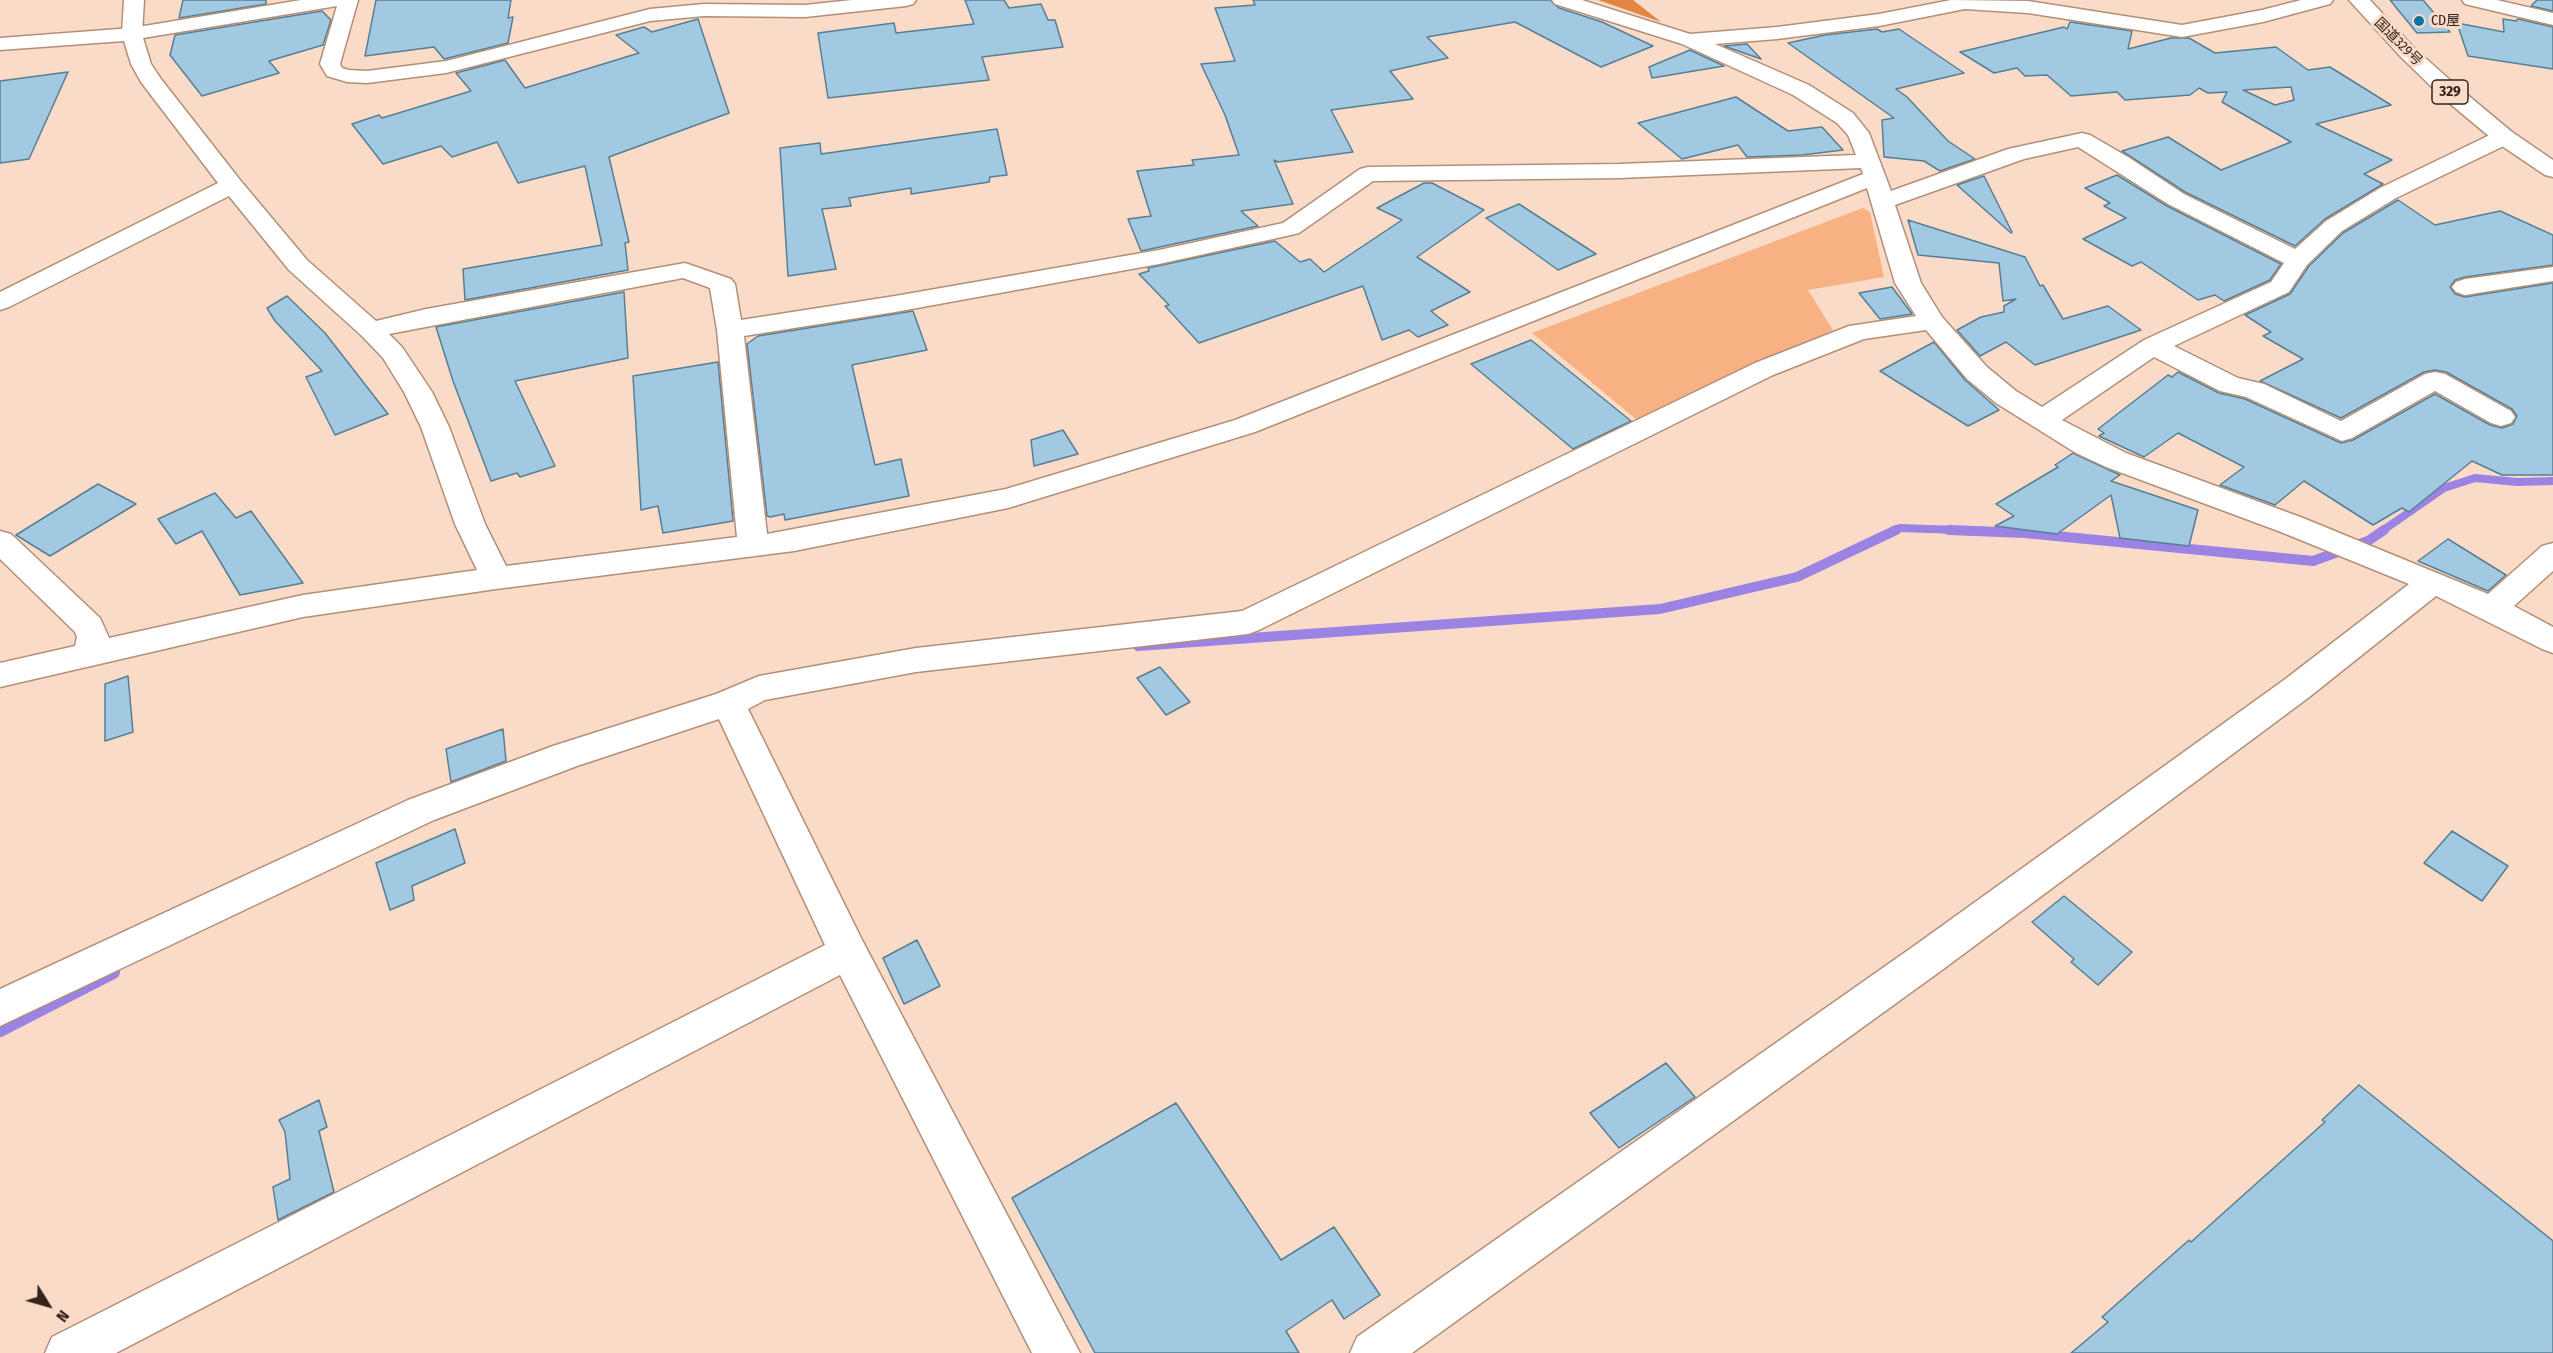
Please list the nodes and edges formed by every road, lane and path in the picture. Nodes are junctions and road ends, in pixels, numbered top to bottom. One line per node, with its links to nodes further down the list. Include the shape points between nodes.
1 (134, 0): 10 (main road)
2 (336, 0): 10 (main road)
3 (348, 0): 4 (main road, via 330,64 334,72 368,77 446,67 650,15 704,10 805,11)
4 (906, 0)
5 (1562, 0): 11 (main road)
6 (2323, 0): 11 (main road, via 2182,31 2028,7 1965,3 1880,20)
7 (2360, 0): 13 (main road, 国道329号 / 329, via 2416,61)
8 (2472, 0): 9 (main road)
9 (2553, 19)
10 (132, 34): 12 (main road); 16 (main road, via 141,64 152,82)
11 (1689, 40): 15 (main road, via 1801,90 1845,118 1858,133)
12 (0, 44)
13 (2504, 137): 14 (main road, 国道329号 / 329); 17 (main road, via 2388,193 2334,226)
14 (2553, 170)
15 (1876, 180): 17 (main road, via 2082,140 2176,199); 21 (main road, via 1908,284); 23 (main road, via 1619,171 1368,174 1291,228 1159,257); 28 (main road, via 1346,387 1191,443 1008,498 858,530)
16 (232, 185): 20 (main road); 22 (main road, via 298,265)
17 (2298, 260): 24 (main road, via 2280,287)
18 (2551, 286): 19 (main road, via 2521,278)
19 (2465, 287)
20 (0, 302)
21 (1932, 321): 26 (main road, via 1977,373); 36 (main road, via 1858,332 1764,369 1248,622 916,660 759,689)
22 (371, 330): 23 (main road, via 685,270 722,284); 30 (main road, via 393,353 418,392 470,524)
23 (730, 330): 28 (main road)
24 (2153, 346): 25 (main road, via 2230,385 2254,390 2342,432 2435,380); 26 (main road)
25 (2501, 417)
26 (2042, 420): 31 (main road, via 2116,460)
27 (0, 542): 34 (main road, via 89,626 93,637)
28 (753, 546): 30 (main road)
29 (2553, 554): 32 (main road)
30 (496, 578): 34 (main road, via 303,606)
31 (2433, 582): 32 (main road); 41 (main road, via 2296,689 1928,958)
32 (2492, 609): 33 (main road)
33 (2553, 641)
34 (90, 654): 35 (main road)
35 (0, 675)
36 (732, 711): 37 (main road); 38 (main road, via 565,756 421,810)
37 (848, 952): 39 (main road); 40 (main road)
38 (0, 1008)
39 (68, 1353)
40 (1057, 1353)
41 (1373, 1353)

